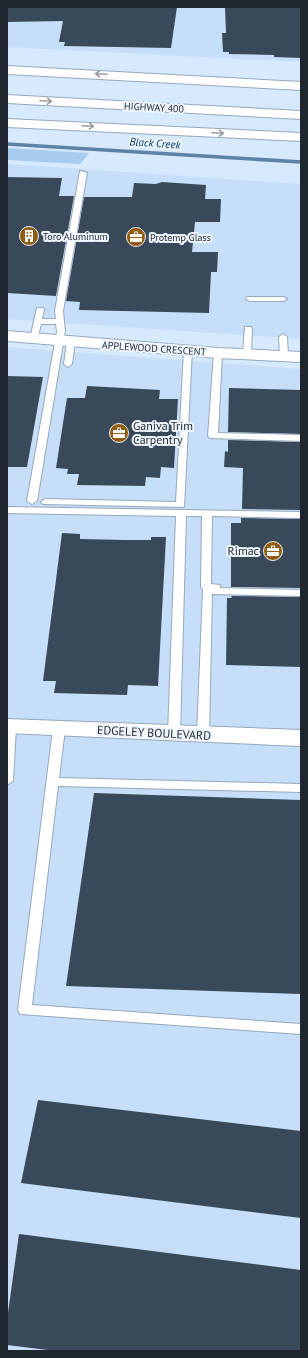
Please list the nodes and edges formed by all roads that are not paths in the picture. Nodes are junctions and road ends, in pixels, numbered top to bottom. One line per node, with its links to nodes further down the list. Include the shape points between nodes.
1 (7, 70): 2 (main road, one-way to 1)
2 (140, 76): 3 (main road); 4 (main road)
3 (301, 79)
4 (301, 86)
5 (7, 99): 7 (main road, HIGHWAY 400, one-way to 7)
6 (7, 110): 9 (main road)
7 (301, 115)
8 (7, 122): 10 (main road, one-way to 10)
9 (301, 123)
10 (301, 137)
11 (83, 173): 16 (lane, via 59,311)
12 (250, 299): 13 (lane)
13 (283, 299)
14 (40, 310): 15 (lane)
15 (38, 321): 16 (lane); 20 (lane)
16 (61, 322): 21 (lane)
17 (248, 329): 24 (lane)
18 (7, 336): 20 (street, APPLEWOOD CRESCENT)
19 (283, 337): 25 (lane)
20 (34, 339): 21 (street, APPLEWOOD CRESCENT)
21 (65, 341): 22 (street, APPLEWOOD CRESCENT); 27 (lane); 29 (lane)
22 (188, 350): 23 (street, APPLEWOOD CRESCENT); 30 (lane, via 181,504)
23 (218, 353): 24 (street, APPLEWOOD CRESCENT); 28 (lane, via 213,436)
24 (247, 354): 25 (street, APPLEWOOD CRESCENT)
25 (284, 356): 26 (street, APPLEWOOD CRESCENT)
26 (301, 357)
27 (68, 364)
28 (301, 438)
29 (32, 501)
30 (46, 502)
31 (7, 510): 32 (lane)
32 (181, 513): 33 (lane); 39 (lane)
33 (207, 514): 34 (lane); 35 (lane, via 206,587)
34 (301, 515)
35 (301, 588)
36 (301, 593): 40 (lane, via 207,591)
37 (9, 727): 38 (main road, EDGELEY BOULEVARD); 42 (lane)
38 (59, 729): 39 (main road, EDGELEY BOULEVARD); 43 (lane)
39 (174, 734): 40 (main road, EDGELEY BOULEVARD)
40 (203, 735): 41 (main road, EDGELEY BOULEVARD)
41 (301, 738)
42 (7, 781)
43 (52, 782): 44 (lane); 45 (lane, via 25,1010)
44 (301, 788)
45 (301, 1028)

